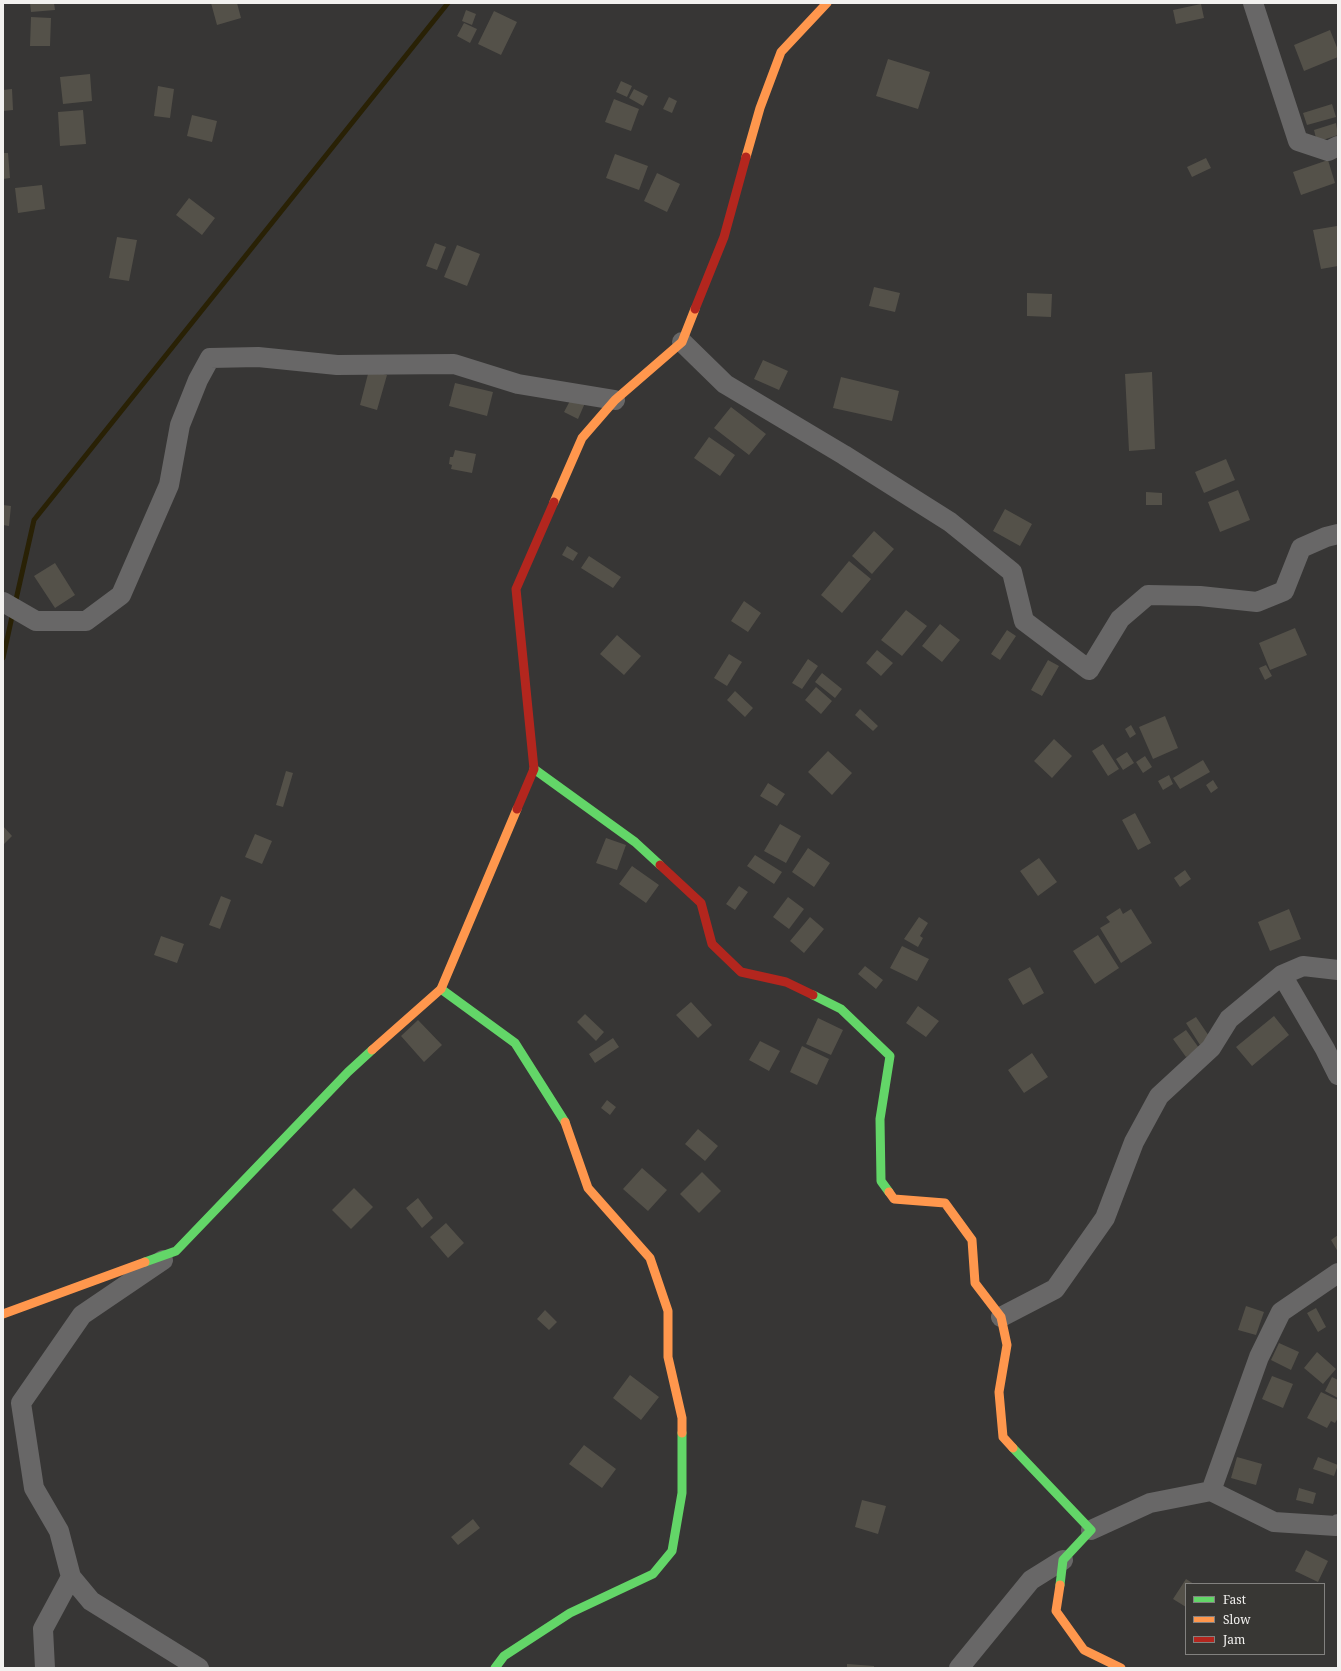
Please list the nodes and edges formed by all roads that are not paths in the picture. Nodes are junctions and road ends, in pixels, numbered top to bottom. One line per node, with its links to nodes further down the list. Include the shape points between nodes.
1 (827, 3): 4 (street, via 781,52 760,108 724,237)
2 (1253, 3): 3 (street, via 1298,141 1328,151)
3 (1338, 146)
4 (682, 342): 5 (street); 6 (street, via 725,384 950,522 1012,572 1024,621 1089,670 1120,619 1148,595 1200,596 1257,602 1284,591 1301,548)
5 (615, 400): 7 (street, via 518,384 454,364 337,364 258,357 210,358 180,425 169,485 121,595 86,621 36,621); 8 (street, via 582,438 516,589)
6 (1338, 534)
7 (3, 602)
8 (534, 769): 11 (street); 16 (street, via 635,842 701,903 712,944 741,972 786,982 841,1009 890,1056 880,1119 881,1181 894,1199 945,1203 972,1240 975,1283)
9 (1338, 970): 10 (street, via 1303,966)
10 (1282, 975): 12 (street); 16 (street, via 1229,1019 1211,1048 1159,1096 1134,1142 1104,1218 1055,1288)
11 (441, 989): 13 (street, via 348,1072); 24 (street, via 515,1043 565,1122 588,1188 650,1258 668,1311 668,1357 682,1418 682,1493 672,1551 653,1574 570,1613 504,1656)
12 (1338, 1075)
13 (176, 1251): 15 (street); 21 (street, via 82,1315 21,1403 34,1488 59,1531)
14 (1338, 1273): 17 (street, via 1281,1312 1259,1357)
15 (3, 1314)
16 (1001, 1317): 19 (street, via 1007,1345 999,1392 1003,1437)
17 (1211, 1491): 18 (street, via 1274,1522 1336,1526); 19 (street, via 1150,1503)
18 (1338, 1524)
19 (1091, 1530): 20 (street)
20 (1063, 1560): 25 (street, via 1031,1580); 26 (street, via 1056,1612 1084,1650)
21 (70, 1577): 22 (street, via 43,1629); 23 (street, via 91,1601)
22 (44, 1668)
23 (199, 1668)
24 (495, 1668)
25 (959, 1668)
26 (1121, 1668)

